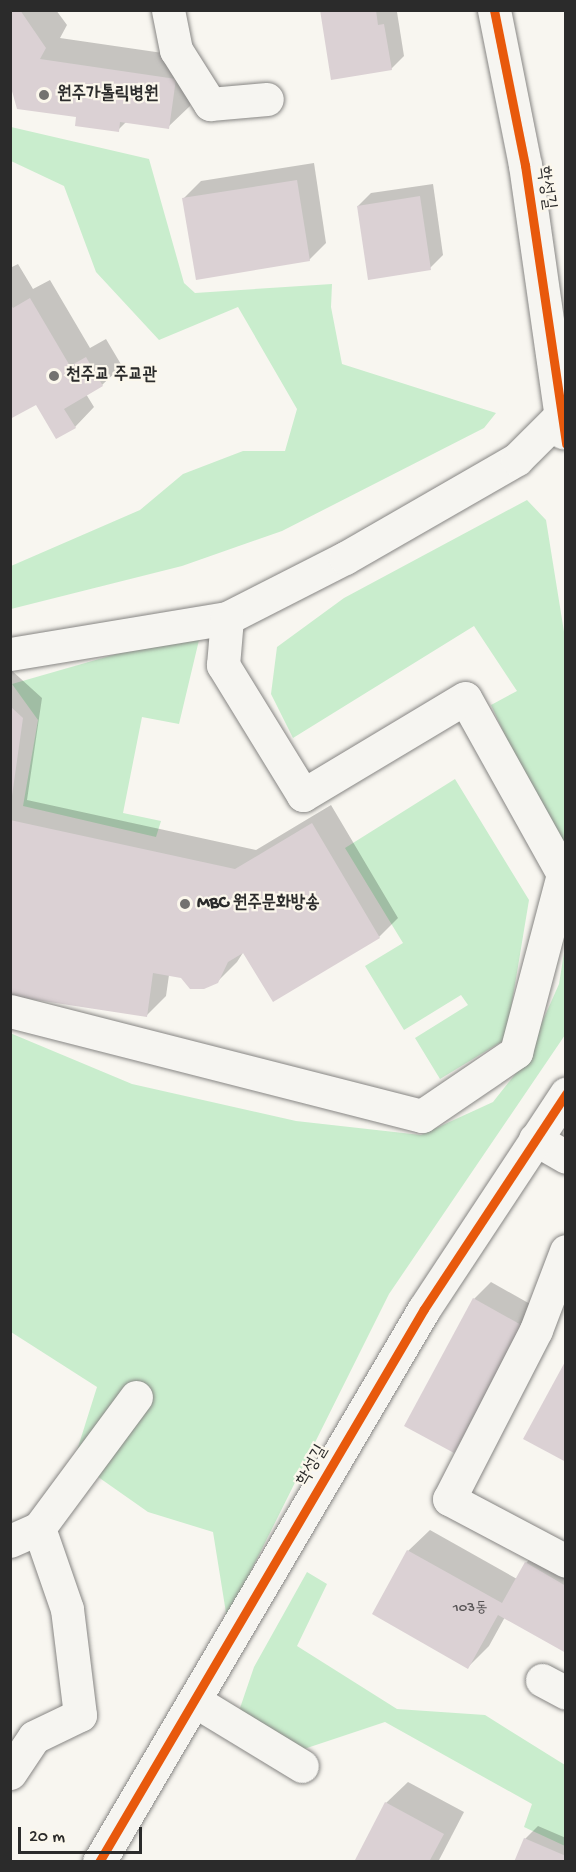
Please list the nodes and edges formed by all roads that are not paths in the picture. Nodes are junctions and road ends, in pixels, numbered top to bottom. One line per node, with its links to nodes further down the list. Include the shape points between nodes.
1 (168, 10): 3 (street, via 176,50 210,104)
2 (494, 10): 4 (street, 학성길, via 525,165)
3 (267, 99)
4 (564, 423): 5 (street, via 517,459 345,558)
5 (227, 618): 6 (street); 7 (street, via 223,665 303,795 465,698 563,874 516,1052 422,1116)
6 (10, 654)
7 (10, 1011)
8 (566, 1094): 9 (street, 학성길)
9 (535, 1139): 10 (street); 15 (street, 학성길, via 424,1309)
10 (566, 1157)
11 (566, 1251): 14 (street, via 536,1330 449,1499)
12 (136, 1397): 13 (street)
13 (25, 1534): 17 (street, via 67,1609 80,1714 34,1737)
14 (566, 1561)
15 (195, 1701): 16 (street); 18 (street, 학성길)
16 (302, 1766)
17 (10, 1773)
18 (99, 1862)

